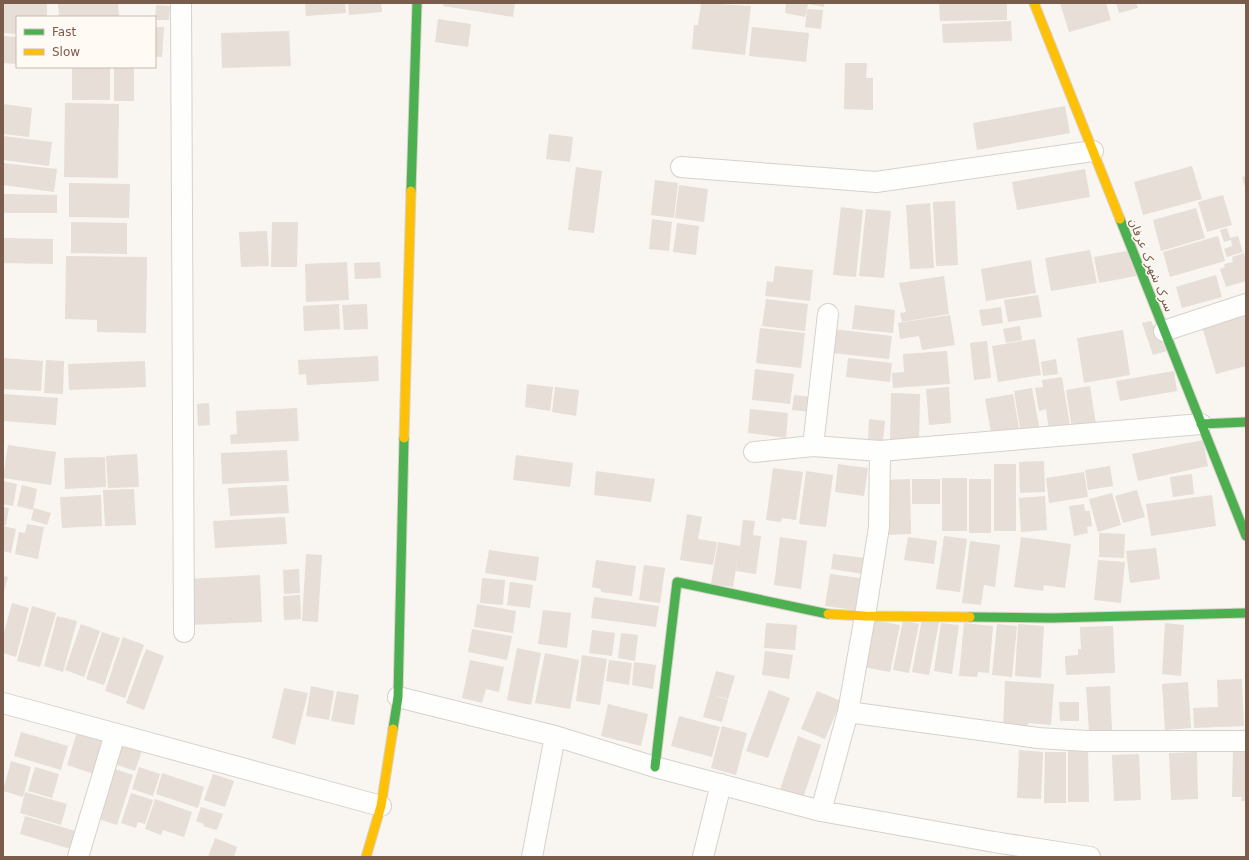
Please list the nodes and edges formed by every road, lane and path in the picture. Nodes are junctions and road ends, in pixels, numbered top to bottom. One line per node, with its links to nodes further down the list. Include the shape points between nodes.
1 (181, 3): 17 (street)
2 (417, 3): 18 (street)
3 (1034, 3): 4 (street, سرک شهرک عرفان)
4 (1093, 151): 5 (street, via 876,182); 8 (street, سرک شهرک عرفان)
5 (681, 167)
6 (1246, 304): 8 (street)
7 (828, 314): 11 (street)
8 (1164, 331): 10 (street, سرک شهرک عرفان)
9 (1246, 422): 10 (street)
10 (1201, 424): 12 (street); 14 (street, سرک شهرک عرفان)
11 (812, 446): 12 (street); 13 (street)
12 (880, 451): 16 (street, via 878,527)
13 (754, 452)
14 (1246, 536)
15 (1246, 613): 16 (street, via 1052,618)
16 (865, 616): 20 (street); 24 (street, via 820,613 677,582)
17 (184, 632)
18 (398, 697): 22 (street); 26 (street)
19 (3, 703): 21 (street)
20 (848, 712): 23 (street, via 1038,738); 27 (street)
21 (115, 734): 26 (street); 29 (street)
22 (555, 736): 24 (street); 31 (street)
23 (1246, 741)
24 (655, 767): 25 (street)
25 (721, 784): 27 (street); 32 (street)
26 (381, 806): 30 (street)
27 (821, 811): 28 (street)
28 (994, 850): 33 (street)
29 (78, 857)
30 (366, 857)
31 (532, 857)
32 (703, 857)
33 (1090, 857)

